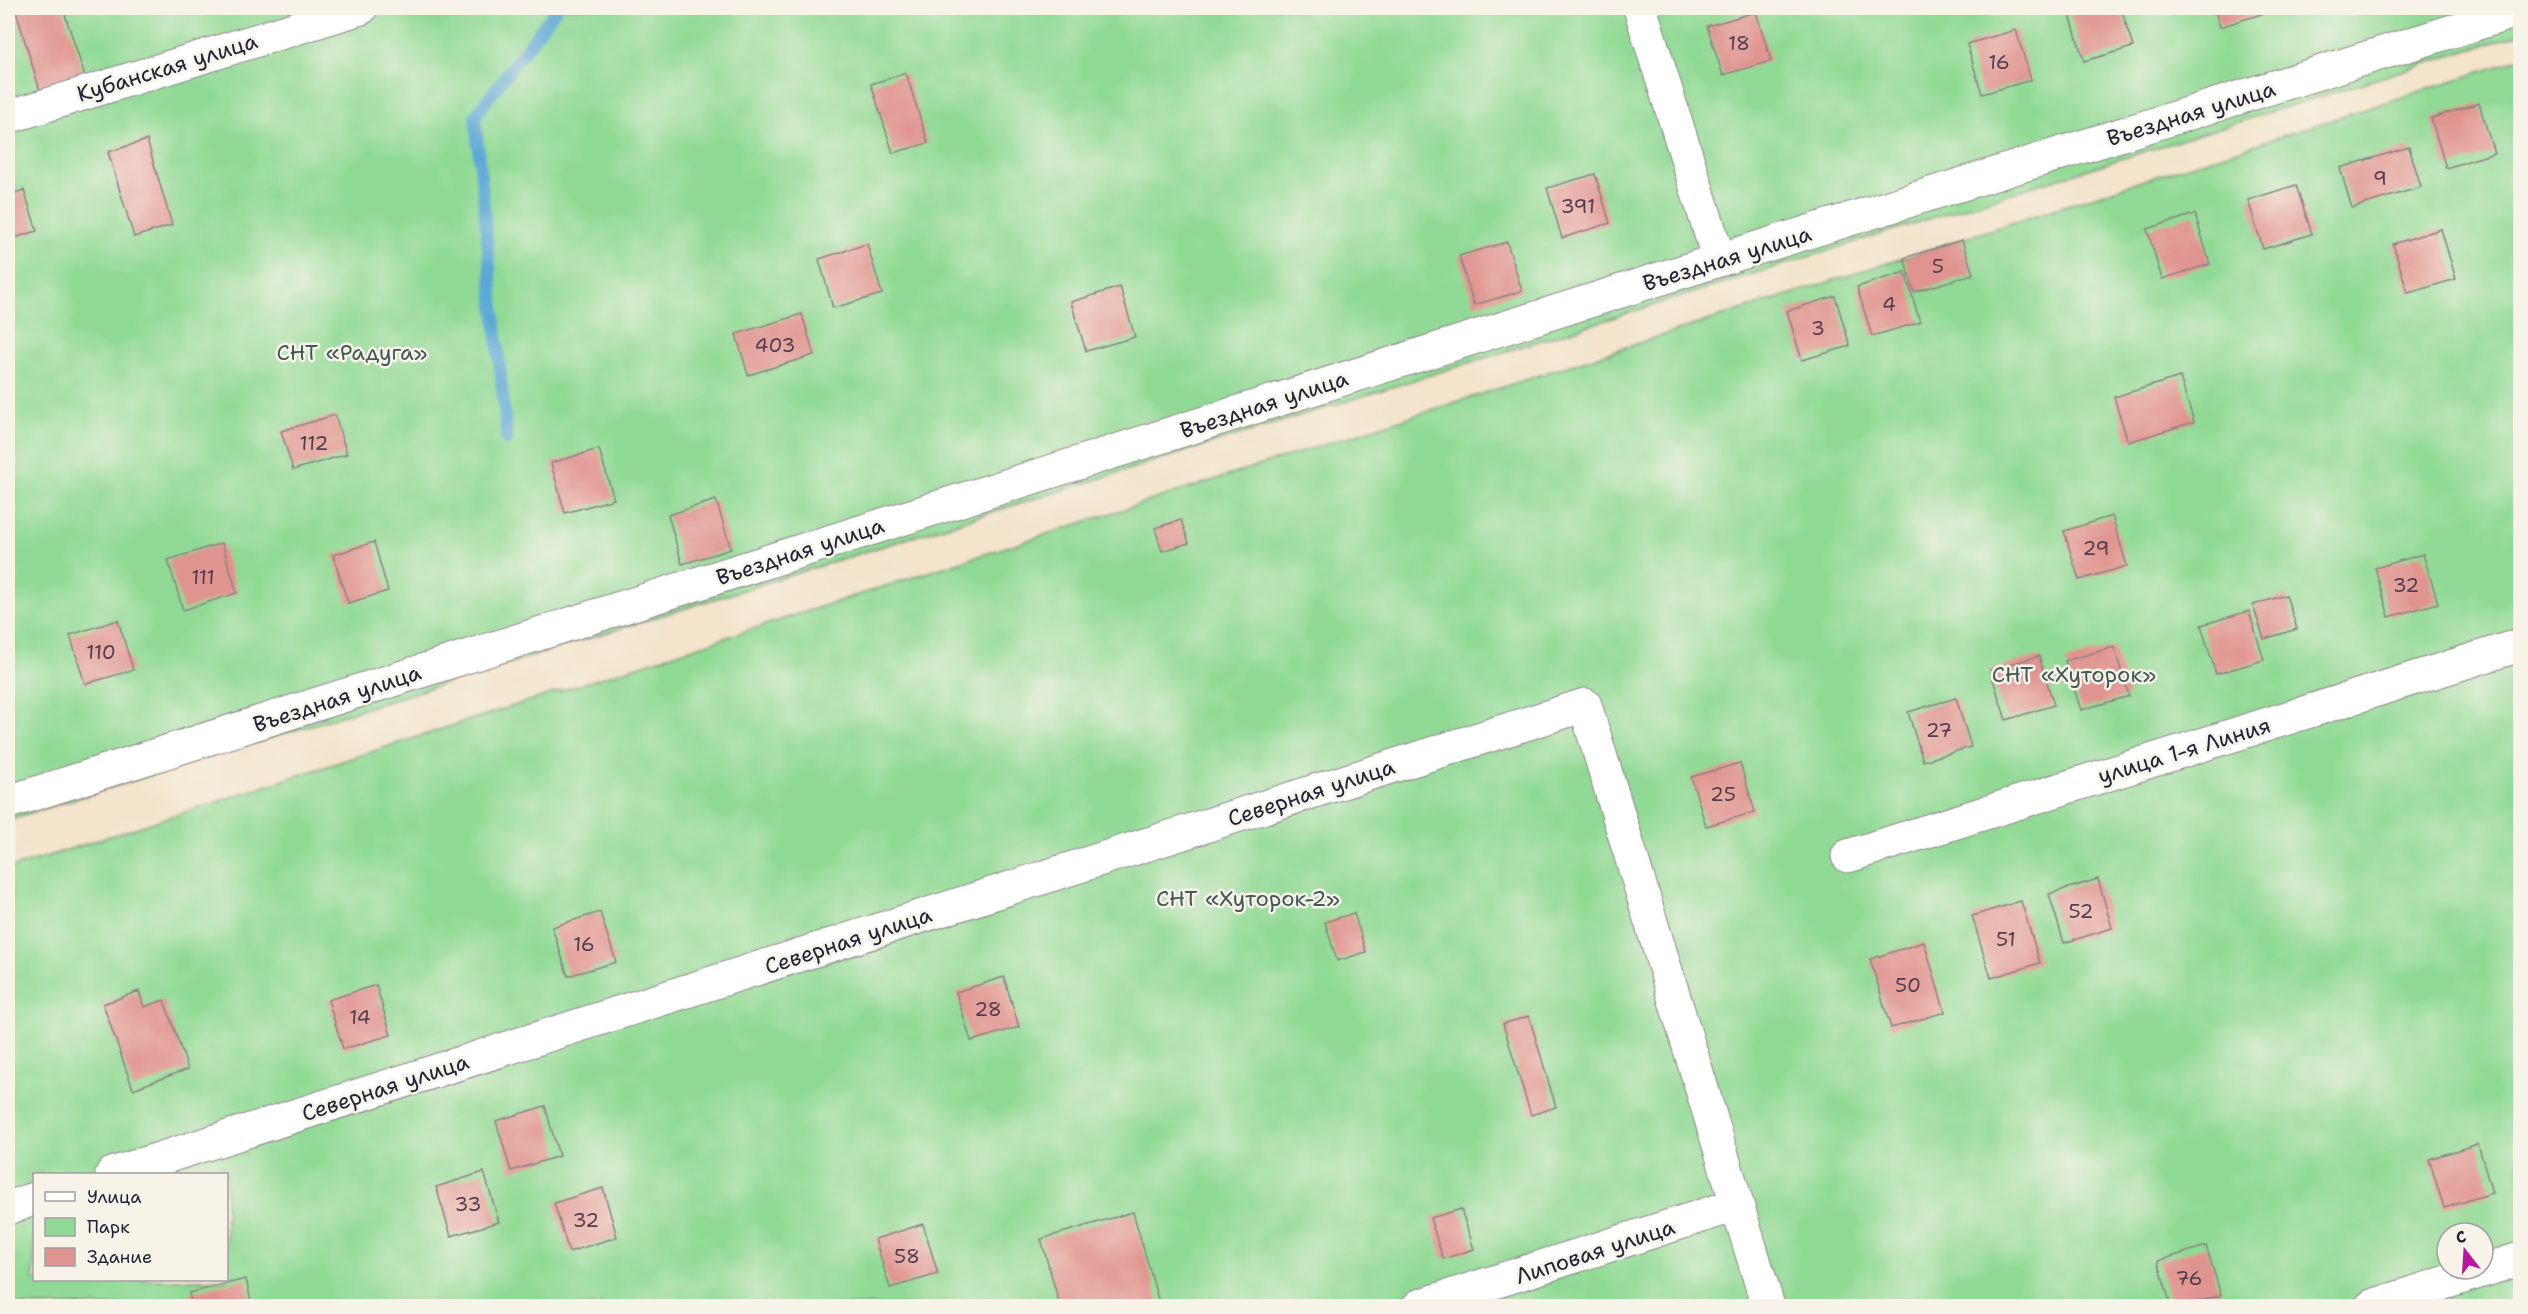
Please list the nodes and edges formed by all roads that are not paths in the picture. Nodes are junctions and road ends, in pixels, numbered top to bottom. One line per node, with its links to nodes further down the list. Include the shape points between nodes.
1 (361, 8): 4 (street, Кубанская улица)
2 (1640, 8): 5 (street)
3 (2520, 10): 5 (street, Въездная улица)
4 (8, 117)
5 (1719, 260): 7 (street, Въездная улица)
6 (2520, 645): 8 (street, улица 1-я Линия)
7 (8, 802)
8 (1848, 856)
9 (114, 1173): 11 (street, Северная улица, via 1584,705)
10 (33, 1199): 12 (street)
11 (1737, 1205): 14 (street, Липовая улица); 15 (street)
12 (8, 1208)
13 (2520, 1259): 16 (street)
14 (1419, 1306)
15 (1768, 1306)
16 (2372, 1306)

